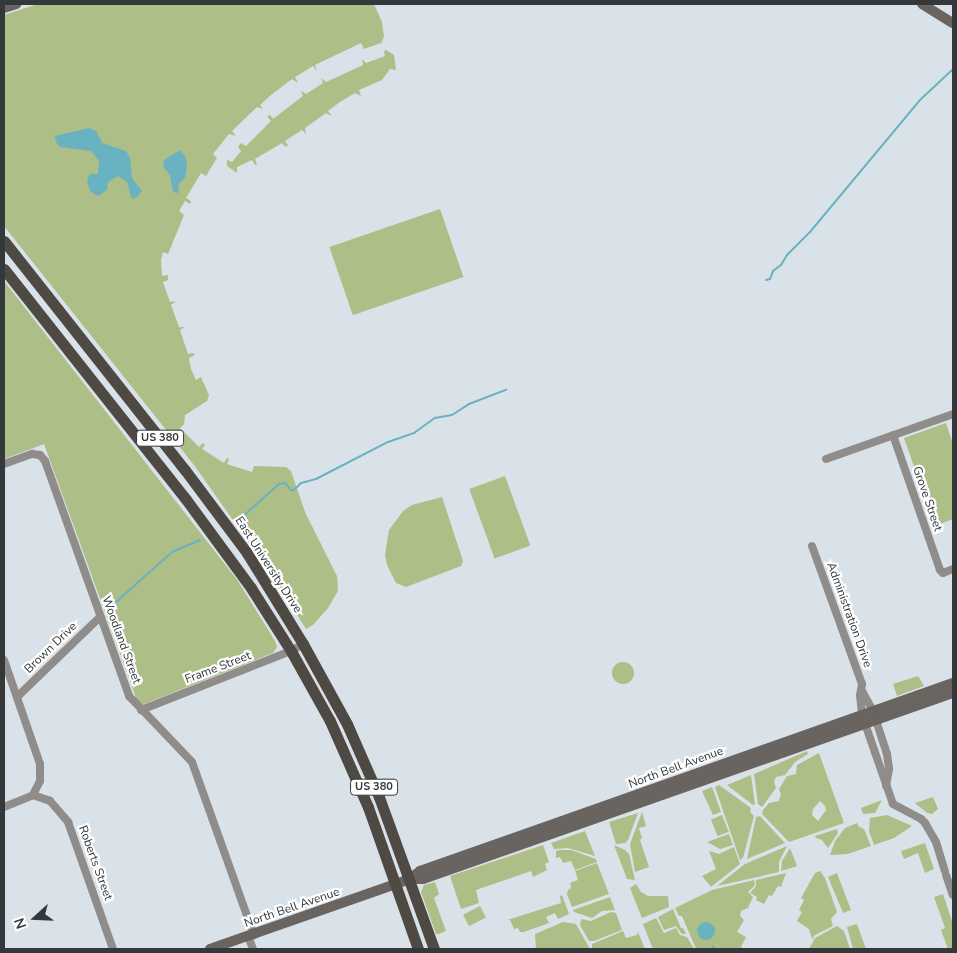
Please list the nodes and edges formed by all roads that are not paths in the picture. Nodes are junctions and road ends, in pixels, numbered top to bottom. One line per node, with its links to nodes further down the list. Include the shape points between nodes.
1 (16, 4): 3 (main road)
2 (922, 4): 4 (main road)
3 (4, 8)
4 (953, 23)
5 (4, 241): 14 (main road, East University Drive / US 380, via 247,553)
6 (4, 269): 15 (main road, US 380, via 185,498 251,588)
7 (953, 414): 8 (street)
8 (893, 435): 9 (street); 12 (street, Grove Street, via 940,570 943,573)
9 (826, 459)
10 (4, 464): 13 (street, Woodland Street, via 32,454 40,455 45,461)
11 (812, 546): 18 (street, Administration Drive)
12 (953, 569)
13 (100, 617): 20 (street, Brown Drive); 21 (street, Woodland Street, via 129,696)
14 (303, 644): 15 (street, Frame Street); 27 (main road, East University Drive / US 380, via 347,724)
15 (291, 652): 21 (street, Frame Street); 28 (main road, US 380, via 330,721 368,807)
16 (4, 660): 20 (street)
17 (953, 683): 22 (main road, North Bell Avenue)
18 (862, 691): 22 (street, Administration Drive); 23 (street, Administration Drive)
19 (953, 693): 22 (main road, North Bell Avenue)
20 (18, 696): 25 (street, via 40,764 40,781)
21 (141, 710): 30 (street, Woodland Street, via 192,762)
22 (874, 716): 23 (main road, North Bell Avenue); 24 (street, Administration Drive, via 889,769)
23 (863, 720): 24 (street, Administration Drive); 27 (main road, North Bell Avenue, via 423,879)
24 (886, 786): 29 (street, Administration Drive, via 893,804 921,818 928,828 936,842)
25 (33, 795): 26 (street); 31 (street, Roberts Street, via 50,801 68,822)
26 (4, 807)
27 (410, 879): 28 (main road, North Bell Avenue); 35 (main road, East University Drive / US 380)
28 (396, 884): 30 (main road, North Bell Avenue); 34 (main road, US 380)
29 (953, 895)
30 (251, 936): 32 (main road, North Bell Avenue); 33 (street, Woodland Street)
31 (113, 949)
32 (210, 949)
33 (253, 949)
34 (418, 949)
35 (434, 949)

